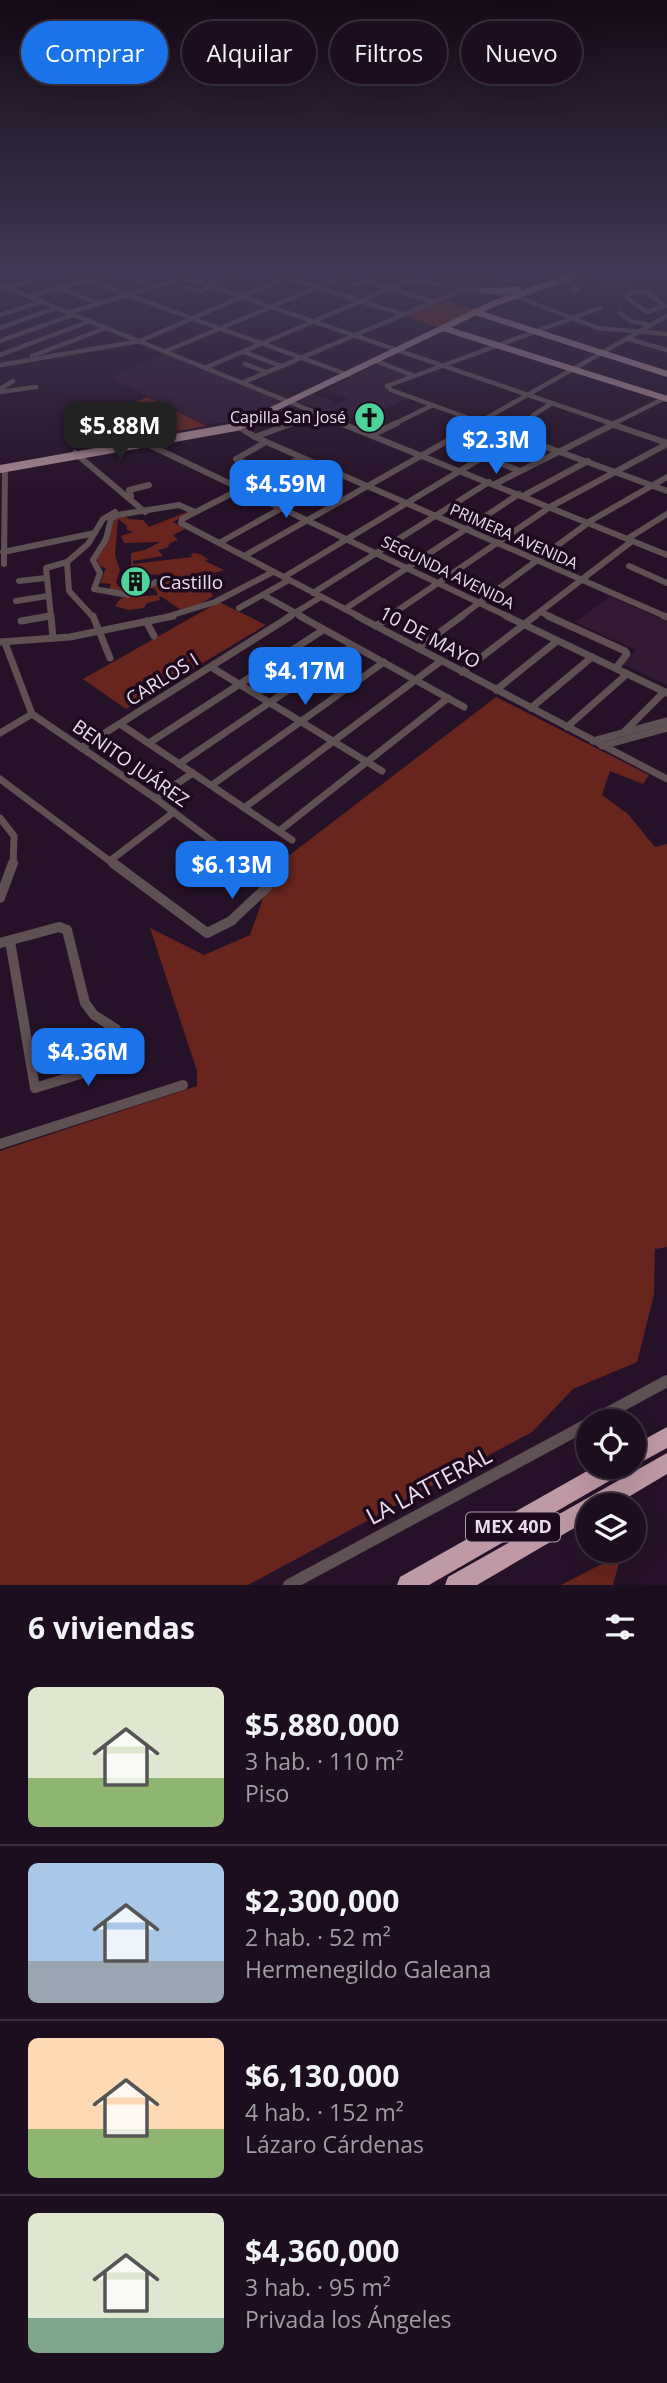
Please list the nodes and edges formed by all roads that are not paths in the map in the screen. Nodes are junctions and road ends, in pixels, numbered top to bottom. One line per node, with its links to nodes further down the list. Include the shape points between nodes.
1 (25, 347): 19 (street)
2 (56, 347): 22 (street)
3 (106, 347): 22 (street)
4 (156, 347): 16 (street)
5 (175, 347): 16 (street)
6 (256, 347): 17 (street)
7 (272, 347): 20 (street)
8 (325, 347): 20 (street)
9 (390, 347): 15 (street)
10 (405, 347): 15 (main road)
11 (488, 347): 25 (street)
12 (505, 347): 28 (main road)
13 (584, 347): 18 (main road)
14 (616, 347): 18 (street)
15 (399, 350): 21 (main road); 25 (street)
16 (166, 351): 27 (street)
17 (244, 352): 26 (street); 27 (street)
18 (604, 354): 28 (street); 30 (main road)
19 (0, 357): 22 (street)
20 (301, 357): 26 (street); 31 (street)
21 (376, 361): 31 (main road); 32 (street)
22 (14, 363): 24 (street)
23 (246, 364): 29 (street)
24 (0, 365)
25 (441, 365): 32 (street); 37 (street)
26 (281, 366): 29 (street)
27 (207, 367): 34 (street)
28 (574, 370): 37 (street); 38 (main road)
29 (266, 372): 34 (street)
30 (667, 374)
31 (349, 375): 39 (main road)
32 (412, 376): 41 (street, via 387,386)
33 (0, 381): 36 (street, via 13,381)
34 (244, 382): 39 (street)
35 (36, 387): 36 (street)
36 (0, 390)
37 (530, 395): 40 (street); 44 (street)
38 (666, 398): 45 (street)
39 (293, 402): 42 (street); 46 (main road)
40 (552, 403): 43 (street); 45 (street)
41 (433, 405): 44 (street); 47 (street)
42 (318, 412): 47 (street); 49 (street)
43 (531, 416)
44 (480, 423): 48 (street); 55 (street)
45 (612, 424): 52 (street); 53 (street)
46 (238, 425): 49 (street, PRIMERA AVENIDA); 50 (main road)
47 (372, 435): 55 (street)
48 (518, 436): 53 (street); 56 (street)
49 (255, 437): 51 (street, PRIMERA AVENIDA)
50 (143, 442): 54 (main road); 70 (street, SEGUNDA AVENIDA)
51 (267, 442): 57 (street, PRIMERA AVENIDA); 63 (street, via 236,458)
52 (667, 444): 62 (street)
53 (559, 451): 58 (street); 61 (street)
54 (76, 454): 59 (main road); 76 (street)
55 (423, 455): 60 (street); 69 (street)
56 (482, 456): 60 (street); 61 (street)
57 (301, 457): 63 (street); 64 (street, PRIMERA AVENIDA)
58 (588, 461): 62 (street); 72 (street)
59 (2, 468): 88 (street)
60 (460, 470): 66 (street); 73 (street)
61 (520, 471): 66 (street)
62 (616, 471): 68 (street); 74 (street)
63 (268, 474): 70 (street)
64 (341, 475): 69 (street, PRIMERA AVENIDA); 75 (street)
65 (667, 477): 68 (street)
66 (492, 483): 72 (street); 79 (street)
67 (149, 485): 76 (street, via 128,492)
68 (652, 485): 71 (street); 81 (street)
69 (367, 486): 73 (street, PRIMERA AVENIDA); 80 (street)
70 (240, 489): 75 (street, SEGUNDA AVENIDA); 77 (street)
71 (667, 491)
72 (521, 495): 74 (street); 82 (street)
73 (405, 503): 79 (street, PRIMERA AVENIDA); 84 (street)
74 (550, 507): 81 (street); 87 (street)
75 (281, 508): 80 (street, SEGUNDA AVENIDA); 86 (street)
76 (143, 510): 77 (street, via 184,506); 83 (street, via 106,516); 102 (street, via 111,519 94,557 100,575 93,587 124,595)
77 (195, 512): 86 (street, 10 DE MAYO, via 180,522)
78 (667, 514): 85 (street)
79 (435, 516): 82 (street, PRIMERA AVENIDA); 89 (street)
80 (307, 520): 84 (street, SEGUNDA AVENIDA); 91 (street)
81 (590, 523): 85 (street); 93 (street)
82 (465, 529): 87 (street, PRIMERA AVENIDA); 96 (street)
83 (95, 533): 88 (street); 92 (street)
84 (347, 539): 89 (street, SEGUNDA AVENIDA); 99 (street)
85 (629, 540): 90 (street); 100 (street)
86 (219, 543): 91 (street, 10 DE MAYO)
87 (496, 543): 93 (street, PRIMERA AVENIDA); 104 (street)
88 (3, 552): 94 (street)
89 (376, 553): 96 (street, SEGUNDA AVENIDA); 105 (street)
90 (667, 555)
91 (244, 556): 97 (street, 10 DE MAYO)
92 (67, 562): 98 (street, via 46,567); 122 (street, via 69,590 91,612)
93 (537, 562): 100 (street, PRIMERA AVENIDA); 110 (street)
94 (4, 564)
95 (629, 566): 103 (street)
96 (408, 568): 104 (street, SEGUNDA AVENIDA); 112 (street)
97 (273, 572): 99 (street, 10 DE MAYO); 118 (street, via 207,606)
98 (46, 578): 101 (street); 107 (street)
99 (286, 579): 105 (street, 10 DE MAYO); 106 (street)
100 (580, 580): 113 (street); 116 (street, PRIMERA AVENIDA)
101 (19, 581)
102 (156, 582)
103 (667, 583)
104 (439, 584): 110 (street, SEGUNDA AVENIDA); 120 (street)
105 (313, 593): 108 (street, 10 DE MAYO)
106 (263, 595): 111 (street); 114 (street)
107 (48, 596): 109 (street); 115 (street)
108 (321, 597): 112 (street, 10 DE MAYO); 114 (street, CARLOS I)
109 (16, 601)
110 (480, 603): 119 (street, SEGUNDA AVENIDA); 128 (street)
111 (239, 608)
112 (345, 609): 120 (street, 10 DE MAYO)
113 (540, 611): 119 (street); 134 (street, via 625,651)
114 (295, 613): 121 (street); 133 (street, CARLOS I)
115 (50, 616): 117 (street); 124 (street)
116 (667, 617)
117 (21, 621)
118 (146, 621): 122 (street); 123 (street)
119 (524, 624): 125 (street, SEGUNDA AVENIDA); 135 (street)
120 (376, 626): 128 (street, 10 DE MAYO)
121 (323, 629): 127 (street); 138 (street)
122 (99, 630): 124 (street); 130 (street)
123 (154, 636)
124 (53, 638): 126 (street)
125 (557, 640): 129 (street, SEGUNDA AVENIDA); 139 (street)
126 (3, 643): 145 (street)
127 (352, 646): 132 (street); 142 (street)
128 (418, 648): 131 (street, 10 DE MAYO)
129 (592, 657): 134 (street, SEGUNDA AVENIDA); 144 (street)
130 (110, 658)
131 (440, 661): 135 (street, 10 DE MAYO); 137 (street)
132 (384, 662): 137 (street); 146 (street)
133 (211, 667): 138 (street); 148 (street, CARLOS I)
134 (616, 668): 136 (street, SEGUNDA AVENIDA)
135 (462, 672): 139 (street, 10 DE MAYO)
136 (627, 674): 140 (street, SEGUNDA AVENIDA); 149 (street)
137 (416, 680): 141 (street); 153 (street)
138 (241, 684): 142 (street); 155 (street)
139 (496, 690): 144 (street, 10 DE MAYO)
140 (666, 693): 152 (street)
141 (448, 698): 143 (street); 158 (street)
142 (270, 702): 146 (street); 159 (street)
143 (464, 707)
144 (531, 708): 149 (street, 10 DE MAYO)
145 (32, 714): 151 (street); 157 (street, BENITO JUÁREZ)
146 (301, 721): 153 (street); 164 (street)
147 (667, 722): 152 (street)
148 (120, 724): 155 (street); 157 (street, CARLOS I)
149 (567, 727): 154 (street, 10 DE MAYO)
150 (667, 728): 156 (street)
151 (0, 733)
152 (622, 733): 154 (street)
153 (333, 740): 158 (street); 166 (street)
154 (593, 741): 156 (street, 10 DE MAYO)
155 (149, 743): 159 (street)
156 (602, 746): 163 (street, 10 DE MAYO)
157 (81, 748): 165 (street, BENITO JUÁREZ)
158 (368, 762): 160 (street); 169 (street)
159 (179, 764): 161 (street)
160 (382, 772)
161 (192, 773): 164 (street); 165 (street)
162 (0, 779): 171 (street)
163 (667, 779)
164 (212, 785): 166 (street)
165 (155, 799): 167 (street, BENITO JUÁREZ)
166 (244, 808): 169 (street)
167 (174, 813): 171 (street); 171 (street, BENITO JUÁREZ, via 266,881 267,887 219,929 207,933)
168 (0, 818): 172 (street, via 12,831 15,849 14,865)
169 (279, 831): 170 (street)
170 (292, 840)
171 (111, 860)
172 (0, 898)
173 (3, 942): 173 (street, via 35,1088 119,1062 125,1053 116,1029 85,1003 67,930 59,927)
174 (183, 1085): 175 (street)
175 (0, 1144)
176 (667, 1381): 177 (street)
177 (615, 1409)
178 (576, 1430): 185 (street, LA LATTERAL)
179 (667, 1437): 180 (highway)
180 (646, 1450)
181 (667, 1463): 183 (highway)
182 (593, 1479): 186 (highway, MEX 40D)
183 (616, 1493)
184 (576, 1516): 187 (highway, MEX 40D)
185 (289, 1585)
186 (408, 1585)
187 (456, 1585)

